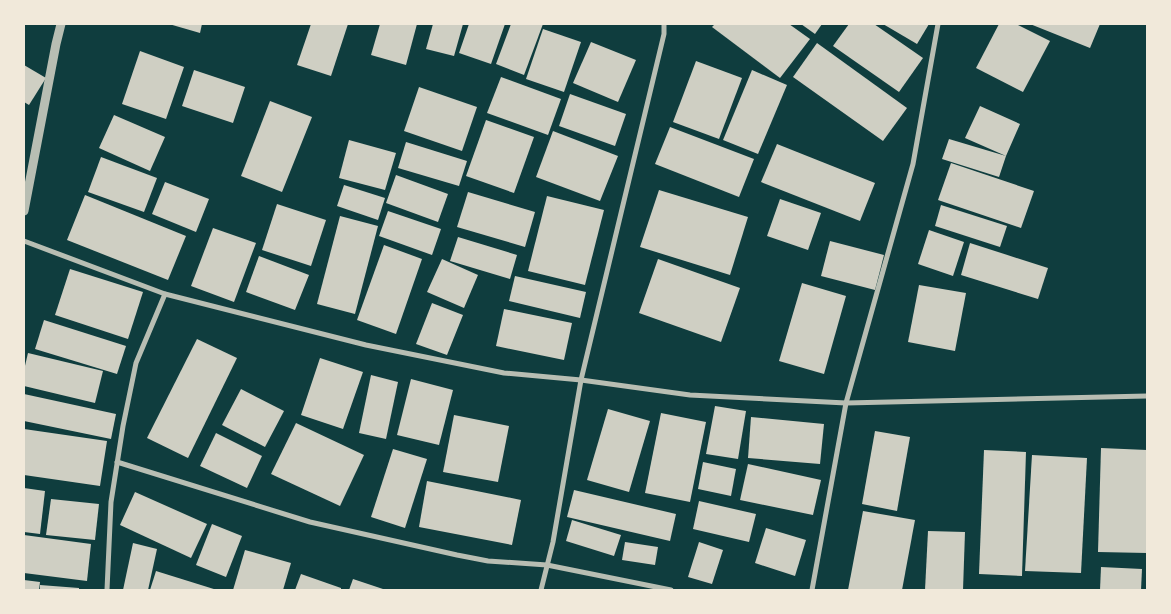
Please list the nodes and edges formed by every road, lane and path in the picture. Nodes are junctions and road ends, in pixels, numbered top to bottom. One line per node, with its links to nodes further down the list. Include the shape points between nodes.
1 (61, 24): 4 (street)
2 (664, 24): 7 (street)
3 (938, 24): 9 (street, via 913,164)
4 (24, 211)
5 (24, 241): 6 (street)
6 (165, 294): 7 (street, via 366,345 485,370); 10 (street, via 136,363)
7 (581, 380): 9 (street, via 690,395); 11 (street)
8 (1147, 396): 9 (street)
9 (846, 402): 15 (street)
10 (117, 462): 11 (street, via 310,522 488,561); 12 (street, via 111,502)
11 (547, 565): 13 (street); 14 (street)
12 (107, 590)
13 (541, 590)
14 (671, 590)
15 (812, 590)

